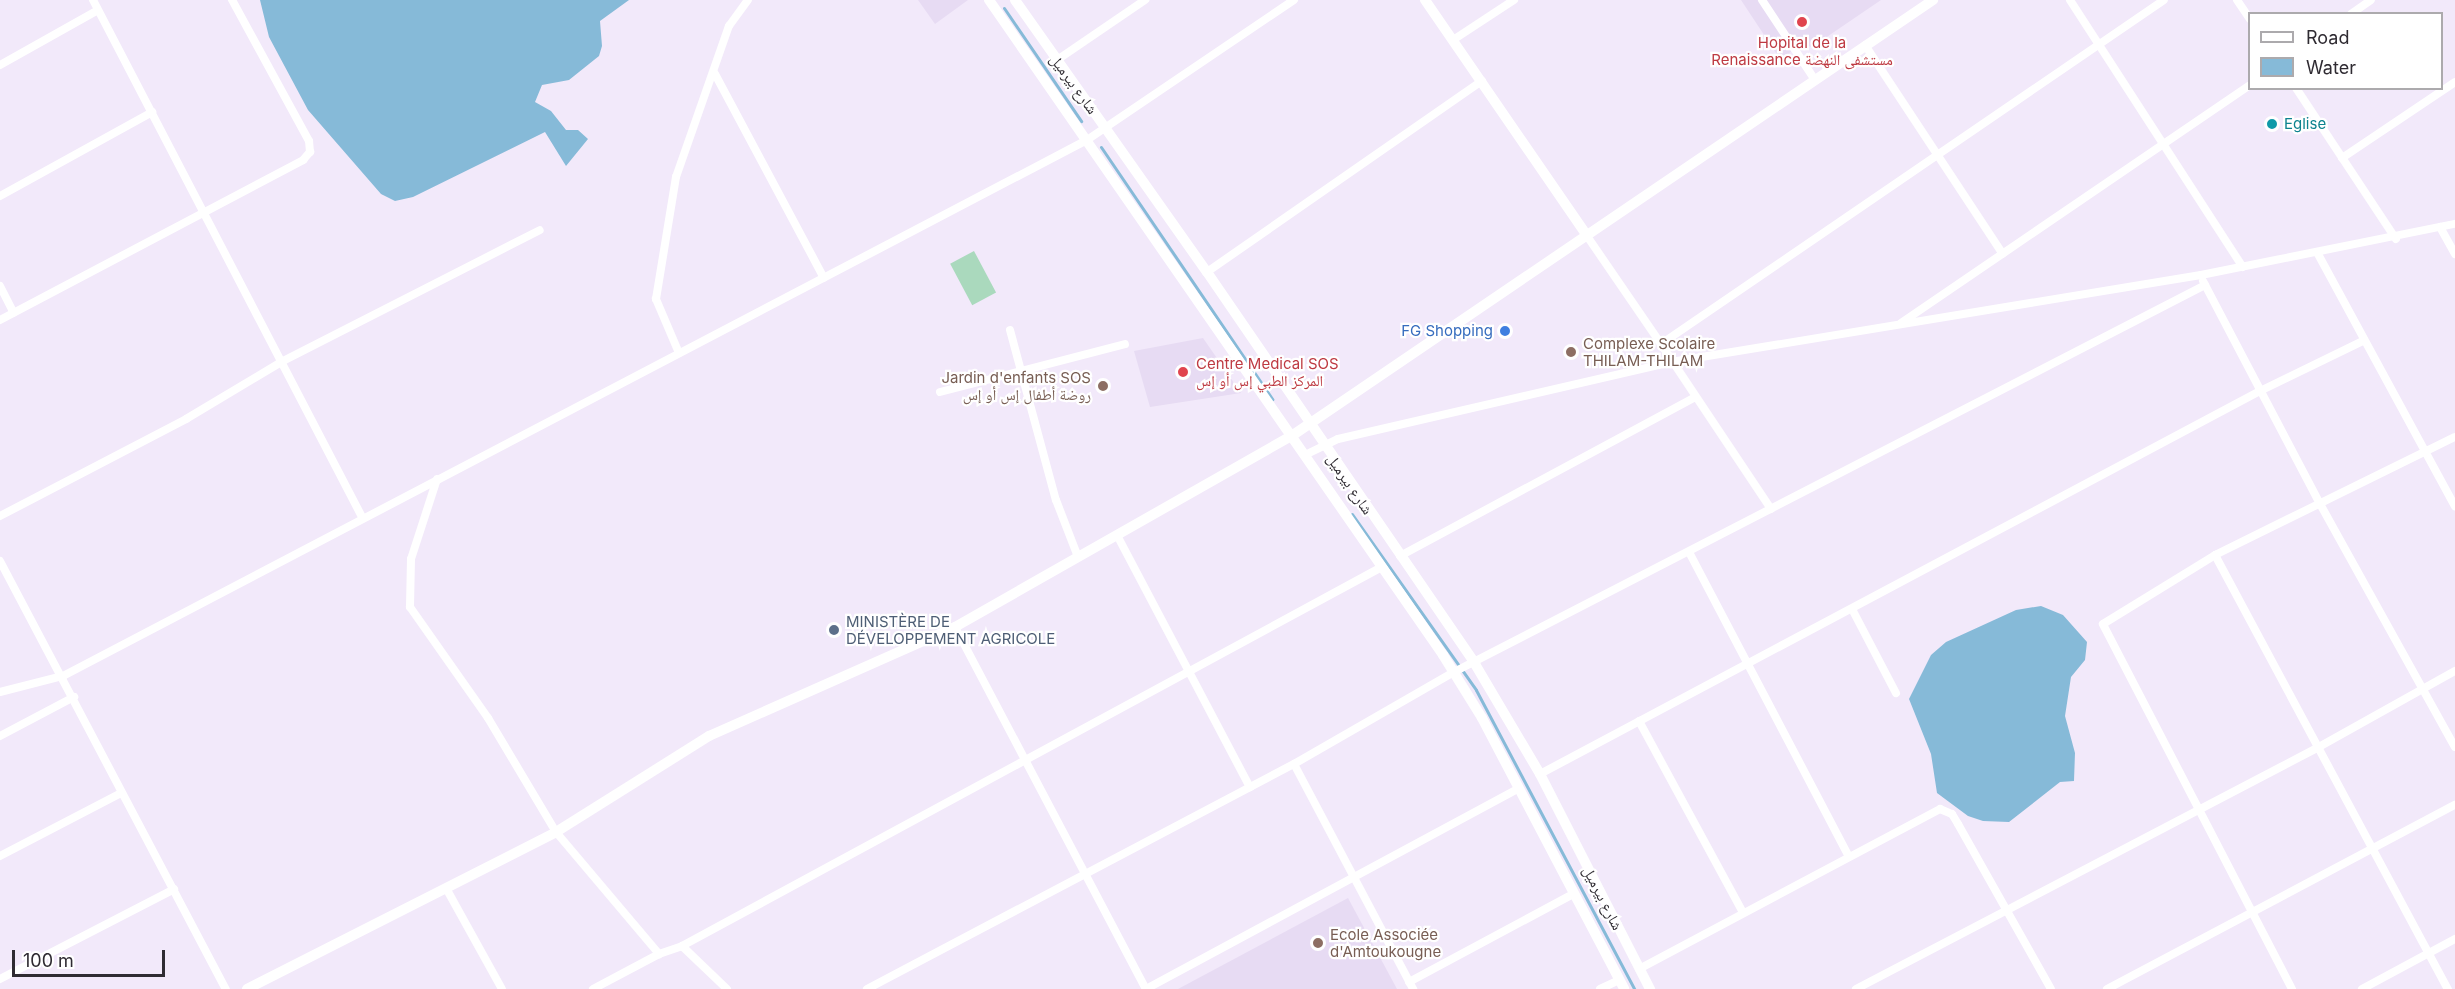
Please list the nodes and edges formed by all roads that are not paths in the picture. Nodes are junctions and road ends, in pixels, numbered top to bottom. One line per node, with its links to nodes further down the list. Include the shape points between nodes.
1 (93, 0): 16 (street)
2 (232, 0): 36 (street, via 309,141 310,152)
3 (748, 0): 24 (street, via 729,26)
4 (989, 0): 31 (street, شارع بيرميل)
5 (1015, 0): 22 (street, شارع بيرميل)
6 (1146, 0): 22 (street)
7 (1294, 0): 31 (street)
8 (1425, 0): 19 (street)
9 (1514, 0): 19 (street)
10 (1762, 0): 25 (street)
11 (1933, 0): 20 (street)
12 (2070, 0): 21 (street)
13 (2164, 0): 21 (street)
14 (2237, 0): 18 (street)
15 (2371, 0): 17 (street)
16 (98, 9): 23 (street); 30 (street)
17 (2354, 12)
18 (2248, 16)
19 (1453, 40): 26 (street)
20 (1865, 45): 25 (street); 33 (street)
21 (2099, 46): 32 (street); 33 (street)
22 (1057, 60): 31 (street, شارع بيرميل)
23 (0, 65)
24 (715, 74): 48 (street); 58 (street, via 676,177 656,289 659,307)
25 (1815, 80): 40 (street)
26 (1482, 81): 40 (street); 46 (street)
27 (2455, 82): 34 (street)
28 (2248, 87): 32 (street)
29 (2297, 90): 34 (street)
30 (152, 112): 35 (street); 36 (street)
31 (1097, 134): 46 (street, شارع بيرميل); 48 (street); 66 (street, شارع بيرميل)
32 (2163, 144): 42 (street); 45 (street)
33 (1937, 156): 42 (street); 57 (street)
34 (2342, 158): 41 (street)
35 (0, 196)
36 (204, 212): 51 (street); 59 (street)
37 (2455, 224): 38 (street)
38 (2440, 227): 41 (street); 44 (street)
39 (540, 230): 59 (street)
40 (1587, 236): 57 (street); 65 (street)
41 (2396, 239): 43 (street)
42 (2003, 254): 53 (street)
43 (2318, 254): 45 (street); 55 (street)
44 (2455, 254)
45 (2243, 267): 47 (street)
46 (1207, 272): 65 (street, شارع بيرميل)
47 (2201, 275): 49 (street); 53 (street)
48 (824, 278): 58 (street)
49 (2205, 285): 63 (street); 74 (street)
50 (0, 286): 51 (street)
51 (14, 313): 52 (street)
52 (0, 320)
53 (1898, 325): 60 (street)
54 (1010, 330): 61 (street)
55 (2363, 341): 63 (street); 69 (street)
56 (1125, 344): 61 (street)
57 (1661, 344): 60 (street)
58 (679, 353): 71 (street)
59 (283, 361): 75 (street, via 186,419); 76 (street)
60 (1671, 362): 64 (street); 68 (street)
61 (1023, 371): 62 (street); 81 (street, via 1056,500)
62 (940, 392)
63 (2260, 392): 72 (street); 84 (street)
64 (1695, 398): 74 (street); 80 (street)
65 (1310, 424): 66 (street); 68 (street, شارع بيرميل)
66 (1293, 435): 70 (street, شارع بيرميل); 77 (street)
67 (2455, 437): 69 (street)
68 (1323, 444): 70 (street); 80 (street, شارع بيرميل)
69 (2426, 452): 72 (street); 73 (street)
70 (1307, 454): 83 (street, شارع بيرميل)
71 (438, 479): 76 (street); 108 (street, via 411,559 410,607 488,718)
72 (2319, 502): 79 (street); 92 (street)
73 (2455, 506)
74 (1772, 509): 78 (street)
75 (0, 516)
76 (362, 517): 91 (street)
77 (1118, 537): 81 (street); 90 (street)
78 (1689, 552): 86 (street); 87 (street)
79 (2215, 555): 99 (street); 107 (street, via 2103,624)
80 (1400, 556): 87 (street, شارع بيرميل)
81 (1078, 557): 85 (street)
82 (0, 561): 91 (street)
83 (1380, 568): 89 (street, شارع بيرميل); 90 (street)
84 (1852, 609): 86 (street); 94 (street)
85 (955, 627): 100 (street); 108 (street, via 709,736)
86 (1748, 663): 96 (street); 110 (street)
87 (1475, 664): 89 (street); 102 (street, شارع بيرميل)
88 (2455, 671): 92 (street)
89 (1454, 672): 101 (street); 104 (street, شارع بيرميل)
90 (1189, 675): 100 (street); 103 (street)
91 (63, 676): 93 (street); 95 (street)
92 (2422, 688): 98 (street); 99 (street)
93 (0, 692)
94 (1896, 693)
95 (74, 697): 97 (street); 105 (street)
96 (1639, 721): 102 (street); 118 (street)
97 (0, 736)
98 (2455, 747)
99 (2317, 748): 107 (street); 109 (street)
100 (1024, 762): 112 (street); 121 (street)
101 (1294, 764): 103 (street); 113 (street)
102 (1540, 774): 124 (street, شارع بيرميل)
103 (1250, 787): 112 (street)
104 (1518, 789): 113 (street); 116 (street, شارع بيرميل)
105 (121, 793): 111 (street); 115 (street)
106 (2455, 805): 109 (street)
107 (2196, 809): 117 (street); 119 (street)
108 (555, 832): 114 (street); 123 (street)
109 (2371, 848): 119 (street); 122 (street)
110 (1848, 855): 117 (street, via 1940,809 1952,814); 118 (street)
111 (0, 856)
112 (1084, 876): 133 (street); 134 (street)
113 (1351, 878): 127 (street); 134 (street)
114 (446, 888): 129 (street); 130 (street)
115 (174, 889): 125 (street); 128 (street)
116 (1573, 894): 126 (street, شارع بيرميل); 127 (street)
117 (2007, 910): 137 (street); 138 (street)
118 (1742, 911): 124 (street)
119 (2252, 914): 139 (street); 140 (street)
120 (2455, 939): 122 (street)
121 (682, 946): 123 (street); 132 (street)
122 (2428, 952): 141 (street); 142 (street)
123 (659, 954): 131 (street)
124 (1639, 969): 136 (street, شارع بيرميل)
125 (0, 979)
126 (1621, 984): 135 (street)
127 (1411, 985)
128 (226, 989)
129 (247, 989)
130 (502, 989)
131 (593, 989)
132 (727, 989)
133 (867, 989)
134 (1146, 989)
135 (1600, 989)
136 (1650, 989)
137 (1856, 989)
138 (2051, 989)
139 (2107, 989)
140 (2292, 989)
141 (2362, 989)
142 (2448, 989)

